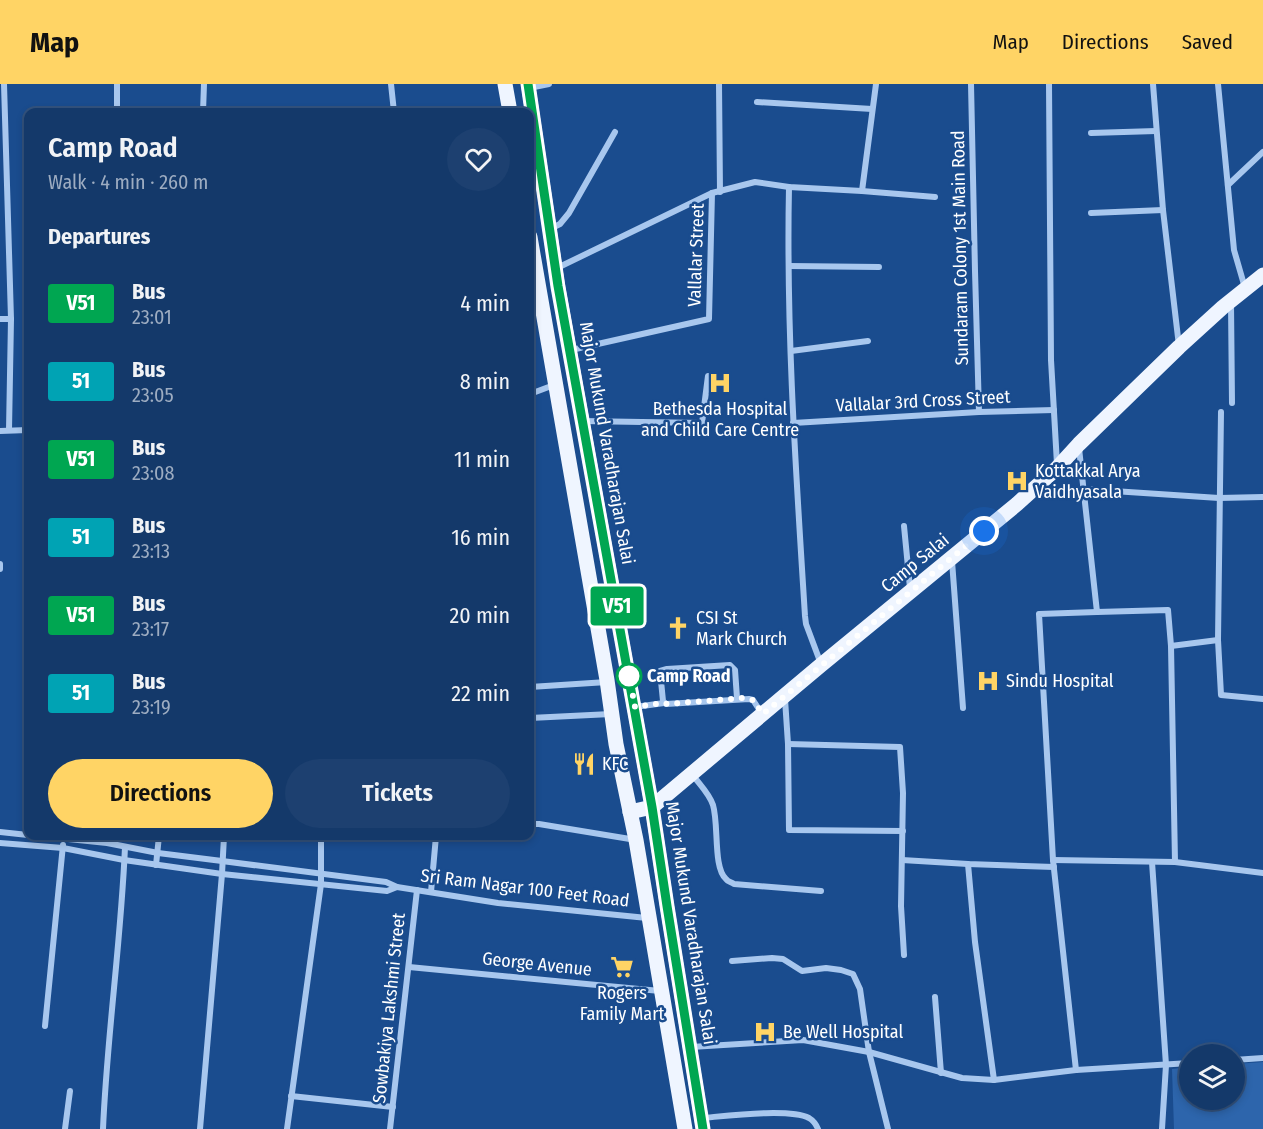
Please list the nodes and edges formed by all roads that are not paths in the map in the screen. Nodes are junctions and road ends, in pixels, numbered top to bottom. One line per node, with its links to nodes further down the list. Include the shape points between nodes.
1 (4, 84): 43 (street)
2 (117, 84): 15 (street)
3 (204, 84): 16 (street)
4 (391, 84): 17 (street)
5 (505, 84): 18 (main road)
6 (549, 84): 13 (street)
7 (719, 84): 29 (street)
8 (876, 84): 20 (street)
9 (971, 84): 53 (street, Sundaram Colony 1st Main Road)
10 (1049, 84): 52 (street)
11 (1152, 84): 22 (street)
12 (1218, 84): 26 (street)
13 (528, 86): 19 (main road, Major Mukund Varadharajan Salai)
14 (757, 102): 20 (street)
15 (117, 108)
16 (203, 108)
17 (394, 108)
18 (509, 108)
19 (531, 108)
20 (872, 109): 28 (street)
21 (534, 127): 34 (main road, Major Mukund Varadharajan Salai)
22 (1156, 131): 24 (street); 32 (street)
23 (615, 132): 34 (street, via 569,213)
24 (1091, 133)
25 (1263, 152): 26 (street)
26 (1228, 185): 39 (street, via 1233,250)
27 (789, 187): 28 (street); 29 (street, via 755,182); 35 (street)
28 (862, 191): 31 (street)
29 (720, 192): 30 (street)
30 (712, 194): 37 (street); 46 (street, Vallalar Street, via 709,319)
31 (935, 197)
32 (1163, 210): 33 (street); 45 (street)
33 (1091, 213)
34 (549, 229): 37 (main road, Major Mukund Varadharajan Salai)
35 (789, 266): 36 (street); 47 (street)
36 (879, 267)
37 (555, 268): 46 (main road, Major Mukund Varadharajan Salai)
38 (1263, 274): 39 (main road, Camp Salai)
39 (1245, 288): 41 (main road, Camp Salai)
40 (534, 295): 49 (main road)
41 (1231, 300): 45 (main road, Camp Salai); 51 (street)
42 (0, 319): 43 (street)
43 (11, 319): 57 (street)
44 (868, 340): 47 (street)
45 (1179, 347): 60 (main road, Camp Salai)
46 (570, 350): 55 (main road, Major Mukund Varadharajan Salai)
47 (791, 351): 56 (street)
48 (708, 375): 55 (street, via 702,423)
49 (555, 385): 50 (street); 74 (main road)
50 (534, 393)
51 (1232, 403)
52 (1054, 410): 53 (street, Vallalar 3rd Cross Street); 61 (street)
53 (980, 412): 56 (street, Vallalar 3rd Cross Street)
54 (1221, 412): 64 (street)
55 (582, 421): 80 (main road, Major Mukund Varadharajan Salai)
56 (793, 423): 73 (street, via 806,624)
57 (9, 430): 58 (street); 59 (street)
58 (24, 430)
59 (0, 431)
60 (1079, 444): 61 (main road, Camp Salai); 62 (street)
61 (1057, 468): 66 (main road, Camp Salai)
62 (1083, 489): 64 (street); 70 (street)
63 (1263, 497): 64 (street)
64 (1219, 498): 71 (street)
65 (904, 526): 69 (street)
66 (952, 558): 69 (main road, Camp Salai); 81 (street)
67 (0, 564): 68 (street)
68 (0, 569)
69 (910, 592): 73 (main road, Camp Salai)
70 (1097, 612): 72 (street, via 1168,610); 110 (street, via 1039,614)
71 (1218, 640): 72 (street); 78 (street, via 1221,694)
72 (1171, 646): 108 (street)
73 (821, 665): 76 (main road, Camp Salai)
74 (608, 682): 75 (street); 82 (main road)
75 (534, 687)
76 (785, 696): 83 (main road, Camp Salai); 85 (street)
77 (737, 698): 79 (street); 79 (street, via 735,670 730,665 667,669 660,671); 83 (street, via 753,700)
78 (1263, 699)
79 (664, 703): 80 (street)
80 (635, 707): 87 (main road, Major Mukund Varadharajan Salai)
81 (963, 708)
82 (612, 714): 84 (street); 88 (main road)
83 (763, 714): 86 (main road, Camp Salai)
84 (534, 718)
85 (788, 744): 90 (street, via 900,747); 90 (street, via 789,830)
86 (692, 774): 87 (main road, Camp Salai); 118 (street, via 713,806 719,869 724,879 734,884)
87 (652, 807): 88 (main road, Camp Salai); 127 (main road, Major Mukund Varadharajan Salai)
88 (630, 812): 99 (main road)
89 (534, 824): 99 (street)
90 (903, 831): 105 (street)
91 (0, 832): 92 (street)
92 (24, 835)
93 (64, 840): 101 (street)
94 (86, 840): 102 (street, Sri Ram Nagar 100 Feet Road)
95 (159, 840): 103 (street)
96 (224, 840): 106 (street)
97 (321, 840): 114 (street)
98 (436, 840): 119 (street)
99 (636, 840): 120 (main road)
100 (0, 843): 101 (street, Sri Ram Nagar 100 Feet Road)
101 (63, 848): 104 (street, Sri Ram Nagar 100 Feet Road); 126 (street)
102 (125, 848): 103 (street, Sri Ram Nagar 100 Feet Road); 104 (street)
103 (158, 853): 106 (street, Sri Ram Nagar 100 Feet Road); 111 (street)
104 (124, 860): 111 (street, Sri Ram Nagar 100 Feet Road); 141 (street)
105 (902, 860): 109 (street); 121 (street)
106 (222, 861): 113 (street); 114 (street, Sri Ram Nagar 100 Feet Road)
107 (1152, 862): 108 (street); 110 (street); 132 (street)
108 (1175, 862): 112 (street)
109 (968, 864): 110 (street); 135 (street)
110 (1053, 864): 133 (street)
111 (156, 865): 113 (street, Sri Ram Nagar 100 Feet Road)
112 (1263, 873)
113 (222, 874): 115 (street, Sri Ram Nagar 100 Feet Road); 142 (street)
114 (321, 874): 115 (street); 116 (street, Sri Ram Nagar 100 Feet Road, via 386,882)
115 (321, 884): 116 (street, Sri Ram Nagar 100 Feet Road, via 387,891); 137 (street)
116 (397, 887): 117 (street, Sri Ram Nagar 100 Feet Road)
117 (417, 890): 119 (street, Sri Ram Nagar 100 Feet Road); 123 (street, Sowbakiya Lakshmi Street)
118 (821, 891)
119 (431, 892): 120 (street, Sri Ram Nagar 100 Feet Road)
120 (649, 918): 124 (main road)
121 (904, 954)
122 (732, 961): 128 (street, via 772,958 802,970 841,969 853,974 860,989)
123 (409, 967): 124 (street, George Avenue); 138 (street, Sowbakiya Lakshmi Street)
124 (662, 991): 145 (main road)
125 (935, 997): 134 (street)
126 (45, 1026)
127 (691, 1047): 128 (street, via 803,1040); 139 (main road, Major Mukund Varadharajan Salai)
128 (869, 1053): 134 (street); 147 (street)
129 (1263, 1058): 130 (street)
130 (1245, 1059)
131 (1179, 1064): 132 (street)
132 (1166, 1065): 133 (street); 148 (street)
133 (1076, 1070): 135 (street)
134 (941, 1072): 135 (street)
135 (994, 1080)
136 (70, 1091): 140 (street)
137 (291, 1096): 138 (street); 143 (street)
138 (393, 1107): 144 (street, Sowbakiya Lakshmi Street)
139 (703, 1123): 146 (street, via 775,1113 812,1119)
140 (65, 1129)
141 (103, 1129)
142 (200, 1129)
143 (287, 1129)
144 (390, 1129)
145 (685, 1129)
146 (818, 1129)
147 (888, 1129)
148 (1162, 1129)

